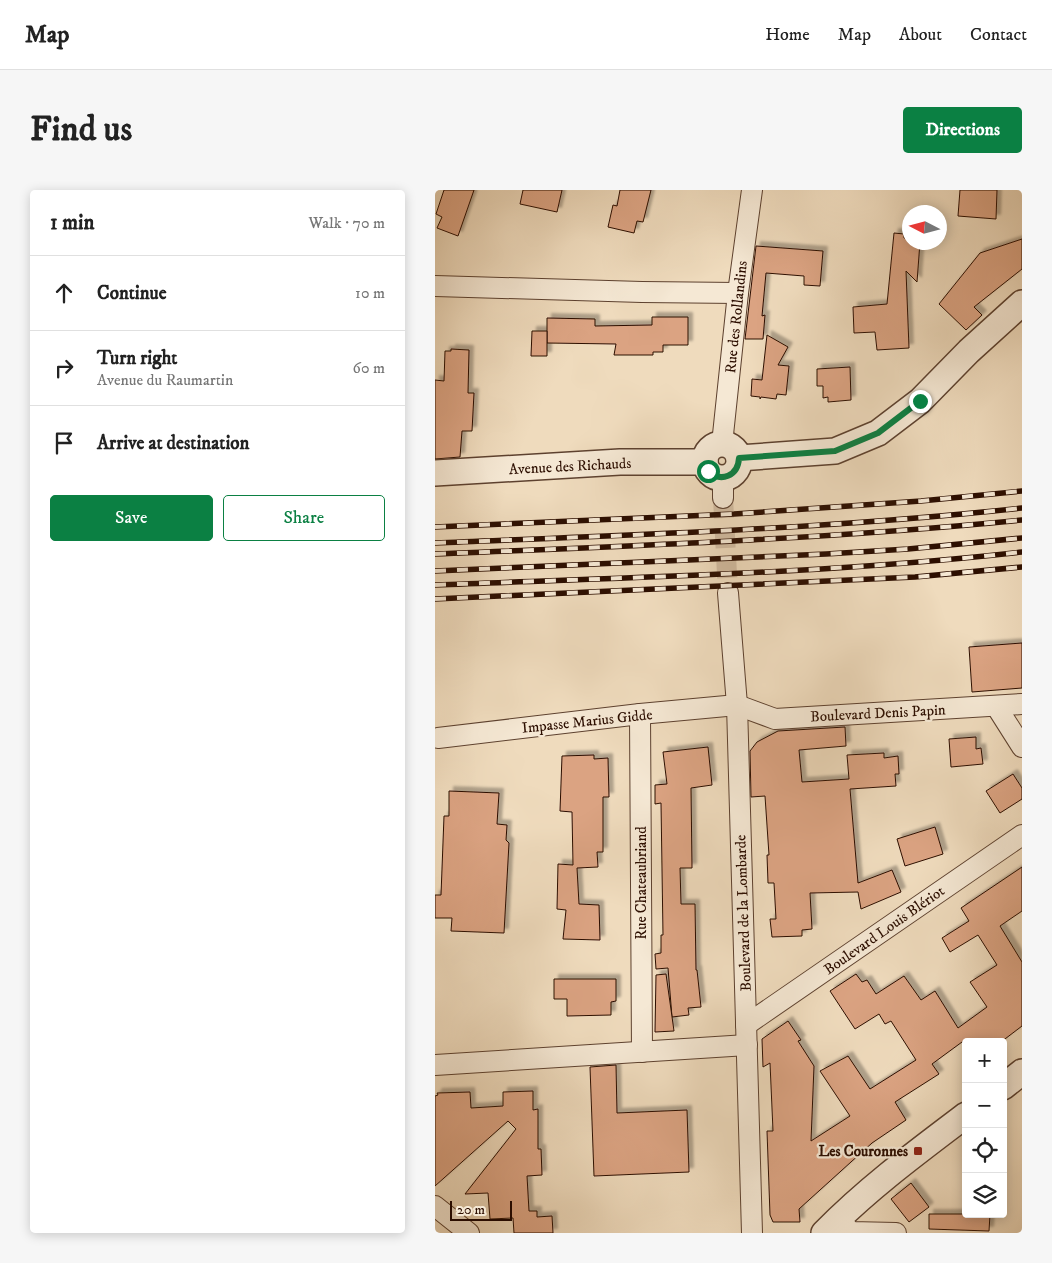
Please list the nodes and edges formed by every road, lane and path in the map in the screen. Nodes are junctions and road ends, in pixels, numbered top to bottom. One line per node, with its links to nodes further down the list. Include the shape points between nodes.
1 (751, 190): 3 (street, Rue des Rollandins)
2 (435, 286): 3 (street)
3 (738, 293): 5 (street, Rue des Rollandins)
4 (1022, 303): 5 (street, via 920,401 878,433 835,451)
5 (730, 451): 6 (street, Avenue des Richauds, via 712,447 705,456 717,479 620,462)
6 (435, 473)
7 (728, 593): 9 (street, Boulevard de la Lombarde)
8 (1022, 704): 10 (street, Boulevard Denis Papin)
9 (737, 705): 10 (street, Boulevard Denis Papin, via 775,719); 11 (street, Impasse Marius Gidde); 15 (street, Boulevard de la Lombarde)
10 (996, 706): 13 (street)
11 (640, 714): 12 (street, Impasse Marius Gidde); 17 (street, Rue Chateaubriand)
12 (438, 738)
13 (1022, 747)
14 (1022, 835): 15 (street, Boulevard Louis Blériot)
15 (746, 1025): 16 (street, Boulevard de la Lombarde)
16 (747, 1045): 17 (street); 25 (street, Boulevard de la Lombarde)
17 (642, 1052): 18 (street)
18 (435, 1065)
19 (1022, 1072): 20 (street)
20 (1007, 1084)
21 (962, 1118): 23 (street, via 918,1151)
22 (435, 1206): 24 (street)
23 (831, 1226): 26 (street, via 851,1232)
24 (467, 1232)
25 (752, 1233)
26 (896, 1233)

